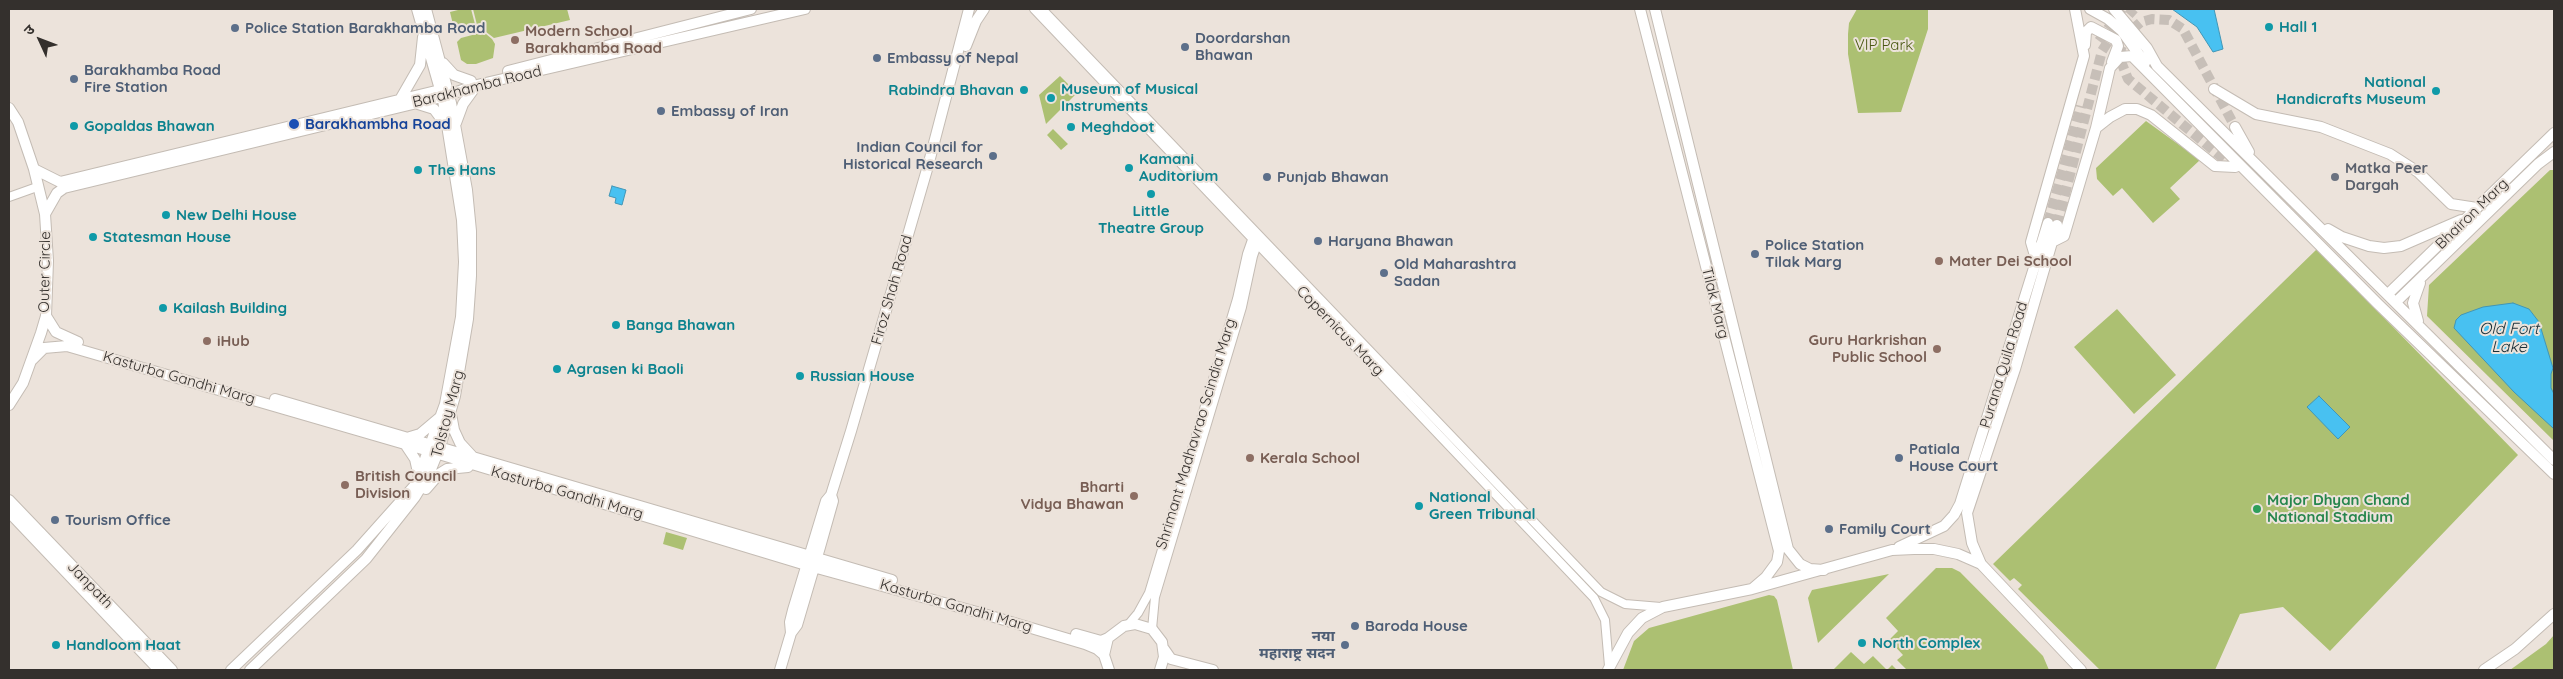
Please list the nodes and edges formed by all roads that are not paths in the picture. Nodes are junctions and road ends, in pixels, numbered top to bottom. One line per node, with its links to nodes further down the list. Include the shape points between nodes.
1 (417, 9): 14 (main road)
2 (426, 9): 14 (main road)
3 (751, 9): 19 (main road, Barakhamba Road)
4 (805, 9): 19 (main road, Barakhamba Road)
5 (969, 9): 25 (main road, Firoz Shah Road)
6 (984, 9): 25 (main road, Firoz Shah Road, via 974,25)
7 (1034, 9): 43 (street, Copernicus Marg)
8 (1042, 9): 43 (street, Copernicus Marg)
9 (1640, 9): 71 (main road, Tilak Marg, via 1779,551 1777,562)
10 (1655, 9): 70 (main road, Tilak Marg, via 1788,549 1800,564)
11 (2074, 9): 15 (main road, Purana Quila Road)
12 (2090, 9): 18 (main road, via 2122,32)
13 (2114, 9): 33 (main road, via 2147,48 2157,66)
14 (429, 32): 16 (main road); 21 (main road); 22 (main road, via 420,65)
15 (2084, 56): 17 (main road, via 2086,32 2093,27 2118,43); 45 (main road, Purana Quila Road, via 2031,242)
16 (440, 58): 19 (main road, via 454,75); 21 (main road)
17 (2110, 68): 18 (main road, via 2120,57 2132,56); 28 (main road)
18 (2155, 78): 32 (main road)
19 (474, 83): 21 (main road, Barakhamba Road); 27 (main road)
20 (2214, 90): 38 (main road, via 2256,114 2321,127 2390,154 2418,172 2451,204)
21 (444, 92): 22 (main road, Barakhamba Road); 23 (main road, Barakhamba Road); 27 (main road, Tolstoy Marg)
22 (401, 98): 35 (main road, Barakhamba Road)
23 (413, 103): 27 (main road, via 434,109); 39 (main road, Barakhamba Road, via 64,188 57,193)
24 (9, 108): 34 (main road, Outer Circle, via 18,122)
25 (942, 114): 68 (main road, Firoz Shah Road, via 831,495 826,501)
26 (2235, 127): 33 (main road)
27 (452, 128): 54 (main road, Tolstoy Marg, via 468,194 472,276 462,363); 55 (main road, Tolstoy Marg, via 463,274 456,354)
28 (2096, 128): 32 (main road, via 2125,109 2137,109 2151,115 2215,166); 44 (main road, via 2064,236)
29 (2554, 133): 30 (main road, Bhairon Marg)
30 (2552, 149): 38 (main road, Bhairon Marg); 46 (main road, Bhairon Marg)
31 (2224, 159): 32 (main road)
32 (2240, 165): 60 (main road)
33 (2257, 165): 42 (main road)
34 (34, 169): 35 (main road); 36 (main road, Outer Circle)
35 (60, 182): 36 (main road, Barakhamba Road)
36 (38, 187): 37 (street); 39 (main road, Outer Circle)
37 (9, 197)
38 (2477, 208): 40 (main road, Bhairon Marg)
39 (45, 214): 50 (main road, Outer Circle, via 48,261)
40 (2470, 216): 42 (main road, via 2401,246 2384,248 2342,237); 48 (main road, Bhairon Marg)
41 (2052, 224): 44 (main road)
42 (2320, 225): 48 (main road)
43 (1256, 237): 47 (street, Copernicus Marg); 77 (street, Shrimant Madhavrao Scindia Marg, via 1149,593); 78 (street, Shrimant Madhavrao Scindia Marg, via 1242,308 1155,597)
44 (2047, 240): 45 (main road, Purana Quila Road); 66 (main road, Purana Quila Road, via 2015,369 1967,514)
45 (2036, 258): 64 (main road, Purana Quila Road, via 1960,504)
46 (2423, 277): 49 (main road, Bhairon Marg); 51 (main road, via 2413,303)
47 (1296, 278): 72 (street, Copernicus Marg); 73 (street, Copernicus Marg)
48 (2388, 294): 49 (main road)
49 (2396, 302): 51 (main road)
50 (46, 316): 52 (main road, Outer Circle); 56 (main road, Kasturba Gandhi Marg, via 53,330 66,338)
51 (2419, 323): 58 (main road)
52 (32, 360): 53 (main road, Outer Circle); 56 (main road, Kasturba Gandhi Marg, via 44,348 67,346)
53 (9, 405)
54 (450, 410): 57 (main road, Tolstoy Marg); 59 (main road, via 457,436)
55 (440, 417): 56 (main road); 57 (main road, Tolstoy Marg)
56 (407, 441): 57 (main road, Kasturba Gandhi Marg); 61 (main road)
57 (434, 449): 59 (main road, Kasturba Gandhi Marg); 61 (main road, Tolstoy Marg); 65 (main road, Tolstoy Marg, via 421,488)
58 (2554, 460)
59 (475, 462): 65 (main road, via 438,474); 68 (main road, Kasturba Gandhi Marg)
60 (2554, 474)
61 (419, 478): 84 (main road, Tolstoy Marg, via 412,490 357,550)
62 (9, 500): 83 (main road, Janpath)
63 (9, 512): 82 (main road, Janpath)
64 (1950, 520): 66 (main road); 67 (main road, Purana Quila Road, via 1936,531)
65 (394, 525): 85 (main road, Tolstoy Marg, via 366,559)
66 (1968, 525): 69 (main road, Purana Quila Road)
67 (1892, 550): 69 (main road, via 1934,550 1958,554); 70 (main road)
68 (812, 561): 79 (main road, Kasturba Gandhi Marg, via 1093,639 1101,641); 81 (main road, Kasturba Gandhi Marg, via 1085,644); 86 (main road, Firoz Shah Road, via 790,622 791,633)
69 (1981, 564): 91 (main road)
70 (1824, 570): 71 (main road)
71 (1752, 589): 74 (main road)
72 (1601, 592): 73 (street); 74 (street, Copernicus Marg, via 1625,604)
73 (1594, 598): 90 (street, Copernicus Marg, via 1607,629)
74 (1663, 607): 90 (main road, via 1642,618 1628,633)
75 (2554, 614): 92 (main road, via 2515,649)
76 (2554, 622): 93 (main road)
77 (1128, 625): 78 (main road, via 1144,625); 79 (main road)
78 (1152, 629): 80 (main road)
79 (1108, 638): 81 (main road)
80 (1164, 649): 88 (main road); 89 (main road, via 1171,659)
81 (1104, 655): 87 (main road)
82 (159, 670)
83 (172, 670)
84 (231, 670)
85 (250, 670)
86 (780, 670)
87 (1108, 670)
88 (1160, 670)
89 (1213, 670)
90 (1608, 670)
91 (2081, 670)
92 (2484, 670)
93 (2494, 670)

